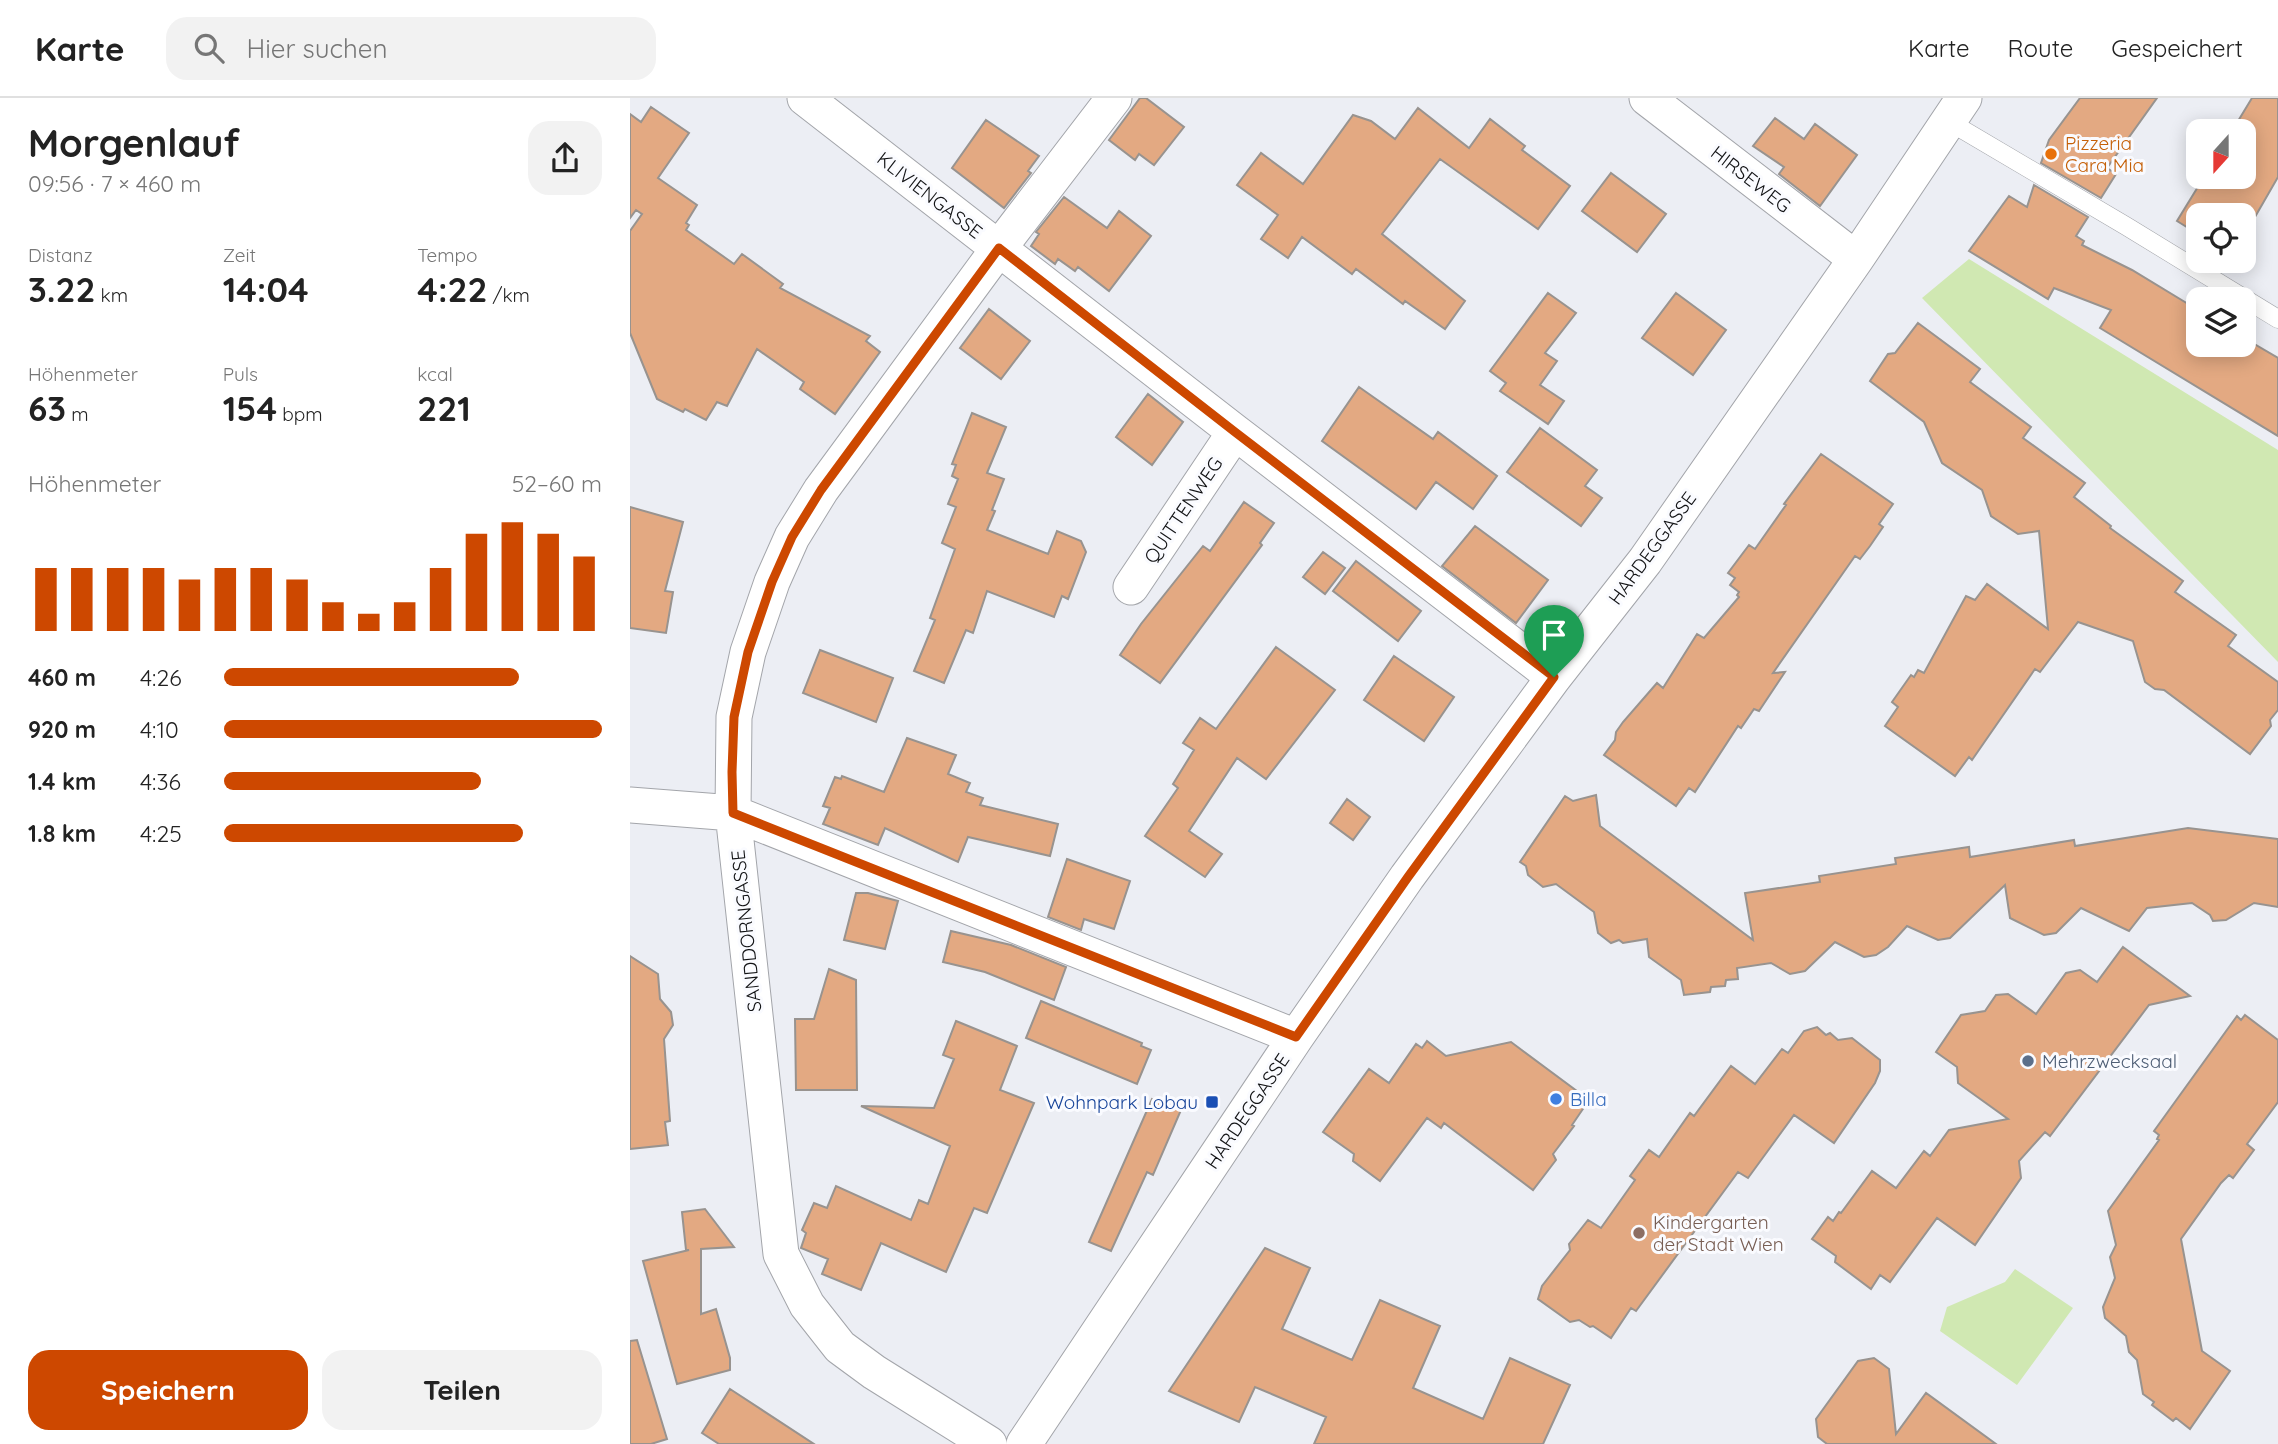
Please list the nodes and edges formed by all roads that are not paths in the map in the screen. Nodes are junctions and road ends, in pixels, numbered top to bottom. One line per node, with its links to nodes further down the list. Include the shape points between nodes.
1 (805, 98): 5 (street, KLIVIENGASSE)
2 (1114, 98): 5 (street, SANDDORNGASSE)
3 (1647, 98): 6 (street, HIRSEWEG)
4 (1956, 109): 6 (street, HARDEGGASSE); 7 (lane, via 2126,226)
5 (999, 248): 8 (street, KLIVIENGASSE); 12 (street, SANDDORNGASSE, via 821,490 792,537 748,652 734,717)
6 (1856, 259): 10 (street, HARDEGGASSE, via 1645,561)
7 (2278, 319)
8 (1235, 432): 9 (street, QUITTENWEG); 10 (street, KLIVIENGASSE)
9 (1131, 587)
10 (1554, 677): 13 (street, HARDEGGASSE)
11 (630, 805): 12 (street)
12 (733, 813): 13 (street); 14 (street, SANDDORNGASSE, via 781,1254 807,1305 840,1347)
13 (1296, 1037): 15 (street, HARDEGGASSE)
14 (989, 1444)
15 (1024, 1444)

